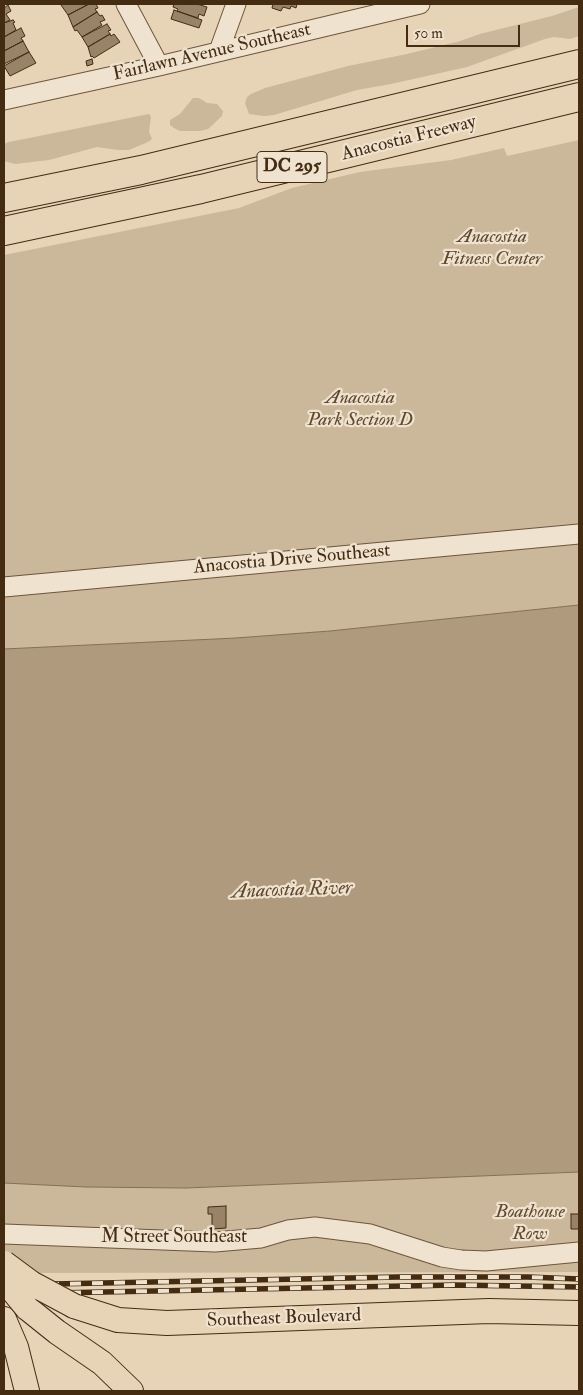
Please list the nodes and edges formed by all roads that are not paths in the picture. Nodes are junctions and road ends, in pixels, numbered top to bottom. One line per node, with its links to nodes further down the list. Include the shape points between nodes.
1 (126, 4): 6 (street)
2 (236, 4): 4 (street)
3 (420, 4): 4 (street, Fairlawn Avenue Southeast)
4 (220, 51): 6 (street, Fairlawn Avenue Southeast)
5 (579, 64): 9 (highway, Anacostia Freeway / DC 295, via 160,165)
6 (159, 66): 8 (street, Fairlawn Avenue Southeast)
7 (579, 97): 10 (highway, Anacostia Freeway / DC 295, via 202,189)
8 (4, 100)
9 (4, 198)
10 (4, 231)
11 (579, 534): 12 (street, Anacostia Drive Southeast)
12 (4, 587)
13 (4, 1234): 14 (street, M Street Southeast, via 215,1242 261,1238 314,1227 370,1234 461,1260 486,1261)
14 (579, 1252)
15 (4, 1263): 17 (main road, Southeast Boulevard, bridge, via 31,1284 74,1306 118,1320 167,1323 489,1311)
16 (4, 1280): 20 (main road, bridge, via 27,1308 102,1363)
17 (579, 1312)
18 (4, 1319): 19 (main road, via 16,1346)
19 (27, 1391)
20 (131, 1391)

